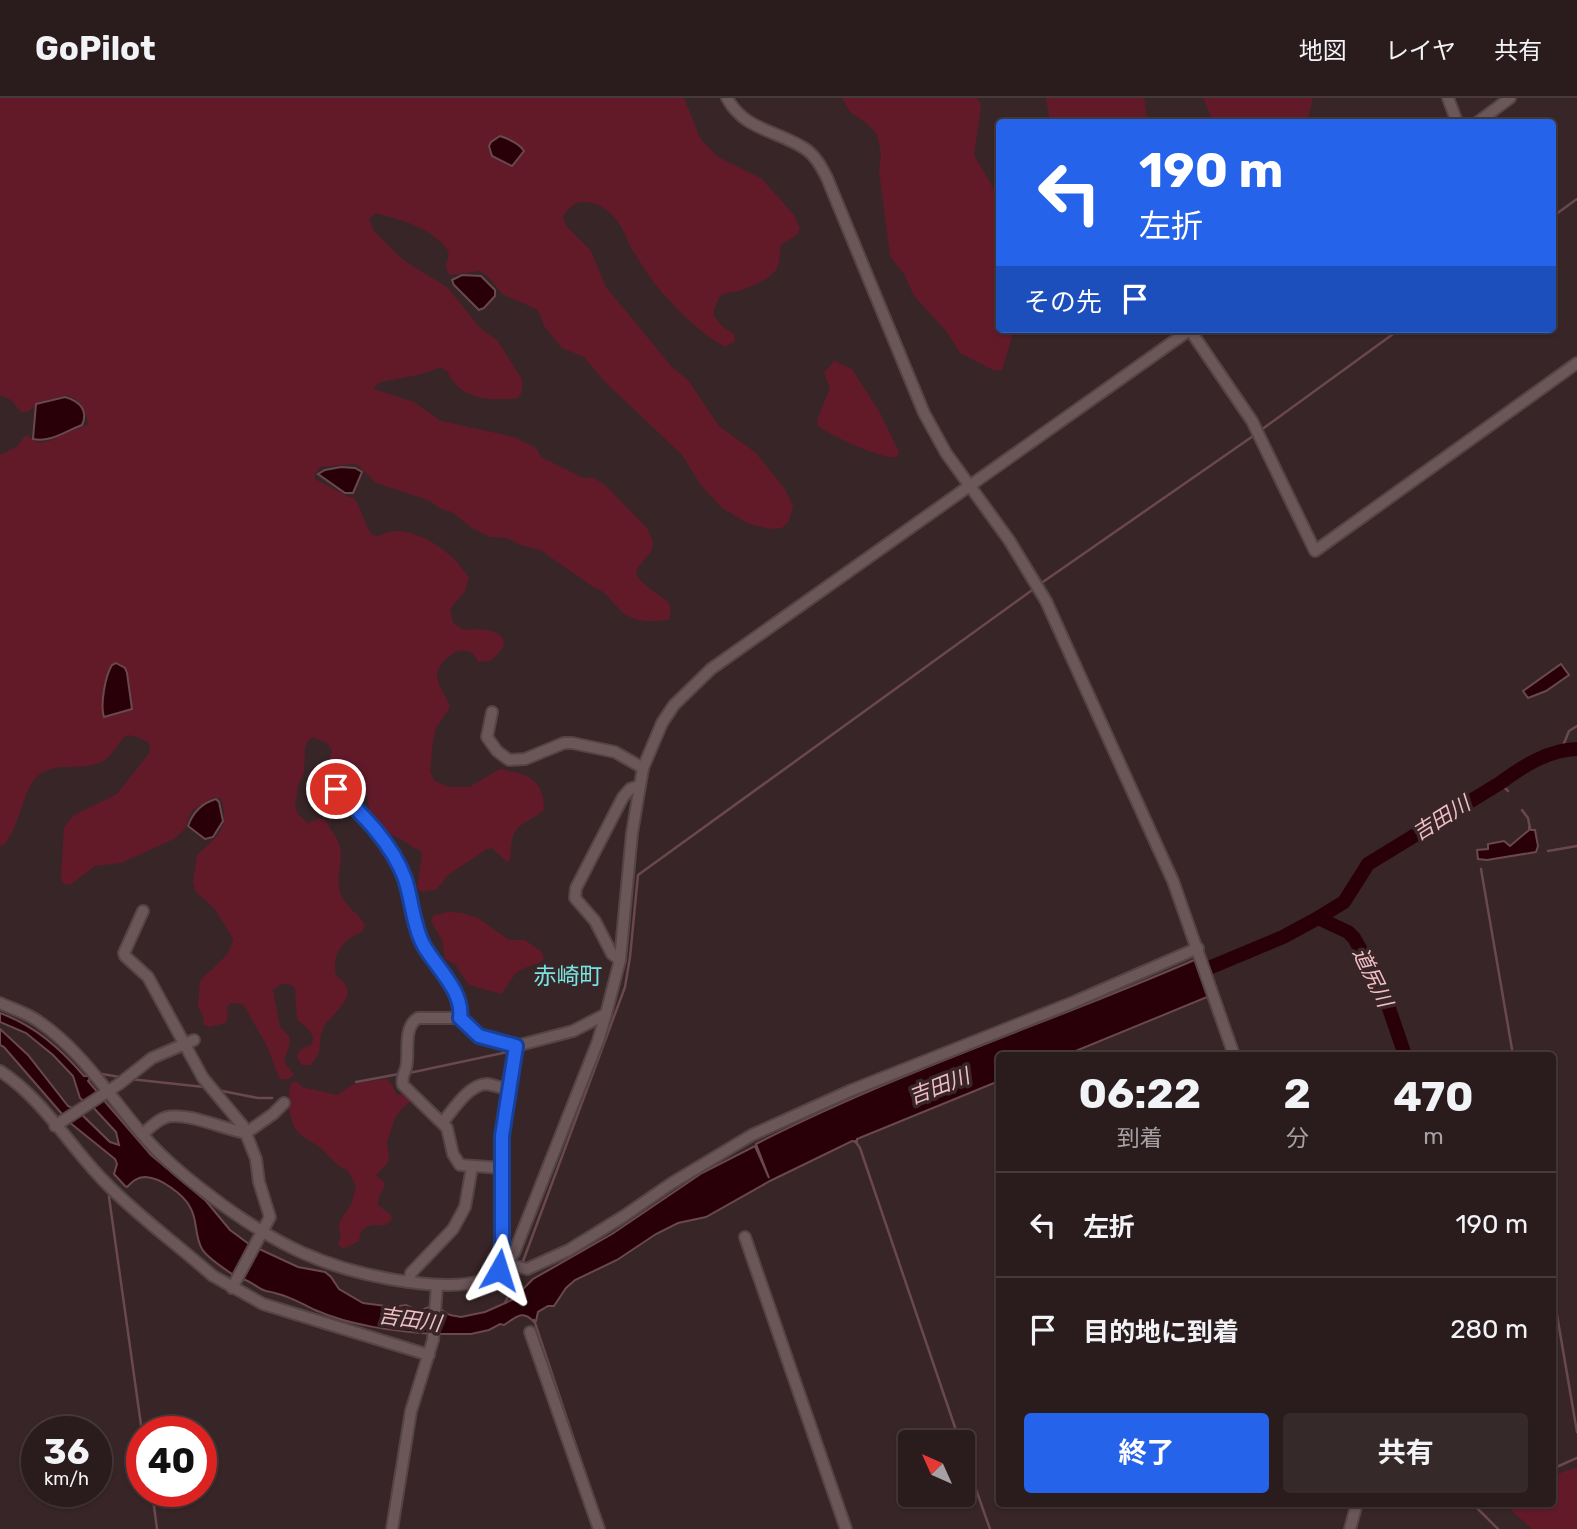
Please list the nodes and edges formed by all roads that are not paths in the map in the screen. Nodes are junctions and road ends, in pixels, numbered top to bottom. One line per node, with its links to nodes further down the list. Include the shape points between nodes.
1 (727, 98): 9 (street, via 749,123 805,148 823,169 923,413)
2 (1448, 98): 4 (street)
3 (1510, 98): 5 (street)
4 (1456, 119)
5 (1482, 119)
6 (1187, 333): 9 (street)
7 (1193, 333): 8 (street, via 1252,421 1315,551)
8 (1577, 363)
9 (970, 486): 11 (street, via 711,669 674,705); 15 (street, via 1046,601 1173,881)
10 (492, 712): 11 (street, via 487,737 509,760 572,743 615,752)
11 (643, 768): 12 (street)
12 (639, 786): 16 (street); 16 (street, via 623,797 576,888 575,898)
13 (336, 789): 19 (street, via 368,821 398,865 423,944 455,993)
14 (143, 911): 20 (street, via 124,953 148,977)
15 (1198, 949): 22 (street); 35 (street, via 752,1135 569,1250 527,1269)
16 (620, 960): 18 (street)
17 (0, 1003): 25 (street, via 57,1036)
18 (606, 1014): 21 (street, via 573,1031); 35 (street, via 522,1234)
19 (460, 1018): 21 (street, via 479,1036); 27 (street, via 414,1020 406,1046 403,1085)
20 (189, 1042): 25 (street, via 152,1058); 29 (street, via 212,1089)
21 (515, 1050): 24 (street)
22 (1233, 1052)
23 (0, 1071): 28 (street)
24 (510, 1089): 27 (street, via 487,1084 478,1087); 32 (street)
25 (106, 1093): 28 (street); 30 (street)
26 (284, 1103): 29 (street)
27 (443, 1122): 31 (street, via 455,1158 462,1166)
28 (58, 1124): 37 (street, via 116,1193 213,1276)
29 (246, 1133): 30 (street, via 172,1116); 33 (street, via 270,1217)
30 (142, 1134): 33 (street, via 181,1173)
31 (471, 1167): 32 (street); 36 (street, via 457,1222 411,1273)
32 (502, 1168): 35 (street, via 502,1255)
33 (261, 1235): 36 (street, via 349,1270); 37 (street)
34 (745, 1237): 44 (street)
35 (506, 1264): 38 (street, via 483,1280)
36 (409, 1282): 38 (street)
37 (233, 1285): 40 (street, via 274,1308)
38 (437, 1288): 40 (street)
39 (530, 1332): 43 (street)
40 (429, 1355): 42 (street, via 409,1423)
41 (1356, 1507): 45 (street)
42 (392, 1529)
43 (599, 1529)
44 (846, 1529)
45 (1350, 1529)

